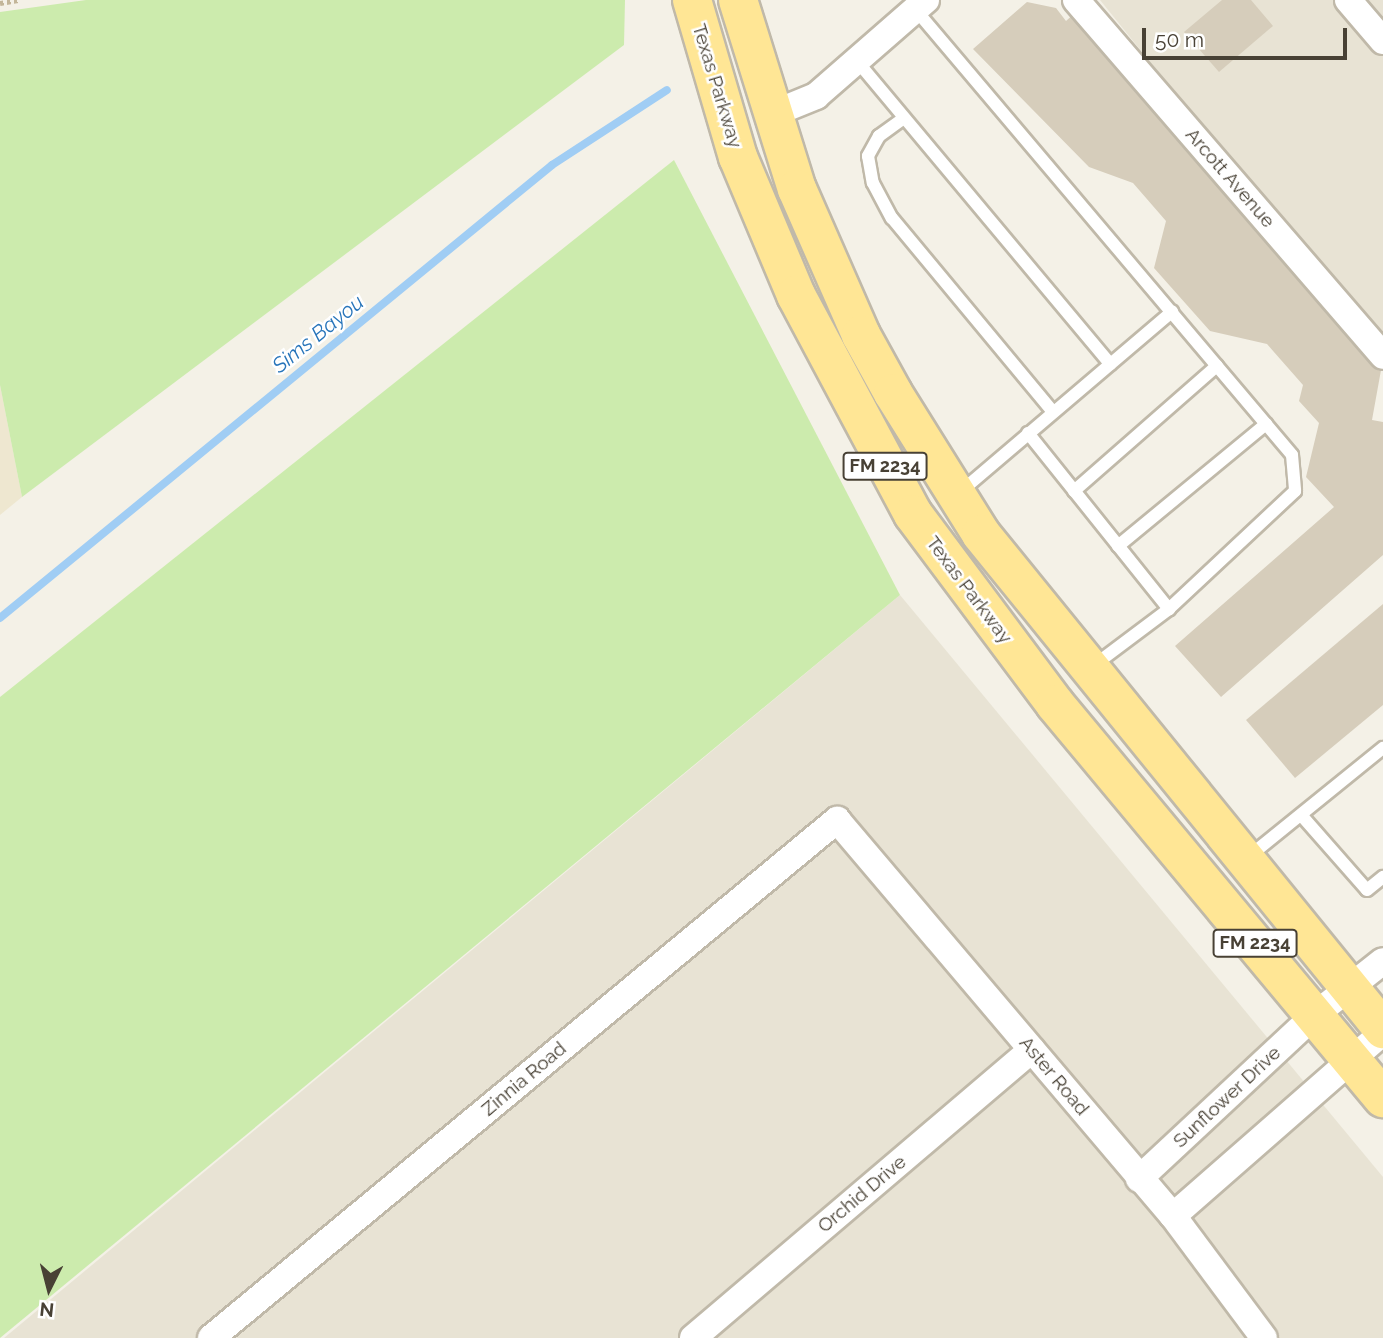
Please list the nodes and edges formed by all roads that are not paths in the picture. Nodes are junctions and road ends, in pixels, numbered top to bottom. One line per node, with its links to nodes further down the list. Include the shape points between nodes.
1 (692, 0): 20 (main road, Texas Parkway / FM 2234, via 738,156 796,295 845,395)
2 (738, 0): 8 (main road, FM 2234)
3 (1076, 0): 11 (street, Arcott Avenue)
4 (1348, 0): 6 (street)
5 (921, 5): 7 (street); 10 (lane)
6 (1383, 41)
7 (857, 61): 8 (street, via 816,96); 9 (lane)
8 (772, 114): 18 (main road, FM 2234, via 797,189 861,335)
9 (904, 118): 12 (lane); 14 (lane, via 879,136 868,156 873,183 892,218)
10 (1172, 312): 12 (lane); 13 (lane)
11 (1383, 356)
12 (1110, 364): 14 (lane)
13 (1217, 366): 15 (lane); 17 (lane)
14 (1054, 412): 16 (lane)
15 (1266, 424): 19 (lane); 21 (lane, via 1292,455 1295,491)
16 (1028, 433): 17 (lane); 18 (lane)
17 (1074, 491): 19 (lane)
18 (960, 494): 22 (main road, FM 2234, via 982,534)
19 (1118, 546): 21 (lane)
20 (957, 579): 22 (main road, via 1001,598 1058,663); 30 (main road, Texas Parkway / FM 2234)
21 (1169, 609): 22 (lane)
22 (1087, 670): 26 (main road, FM 2234)
23 (1383, 748): 24 (lane)
24 (1302, 816): 26 (lane); 27 (lane, via 1367,890)
25 (836, 820): 32 (street, Aster Road); 37 (street, Zinnia Road)
26 (1246, 859): 29 (main road, FM 2234)
27 (1383, 877)
28 (1383, 961): 29 (street, Sunflower Drive)
29 (1347, 989): 30 (street, Sunflower Drive); 31 (main road, FM 2234)
30 (1316, 1014): 33 (main road, Texas Parkway / FM 2234); 35 (street, Sunflower Drive)
31 (1383, 1030): 33 (street)
32 (1032, 1049): 35 (street, Aster Road); 38 (street, Orchid Drive)
33 (1351, 1061): 34 (main road, Texas Parkway / FM 2234); 36 (street)
34 (1383, 1098)
35 (1139, 1179): 36 (street, Aster Road)
36 (1173, 1216): 39 (street, Aster Road)
37 (211, 1338)
38 (693, 1338)
39 (1264, 1338)

